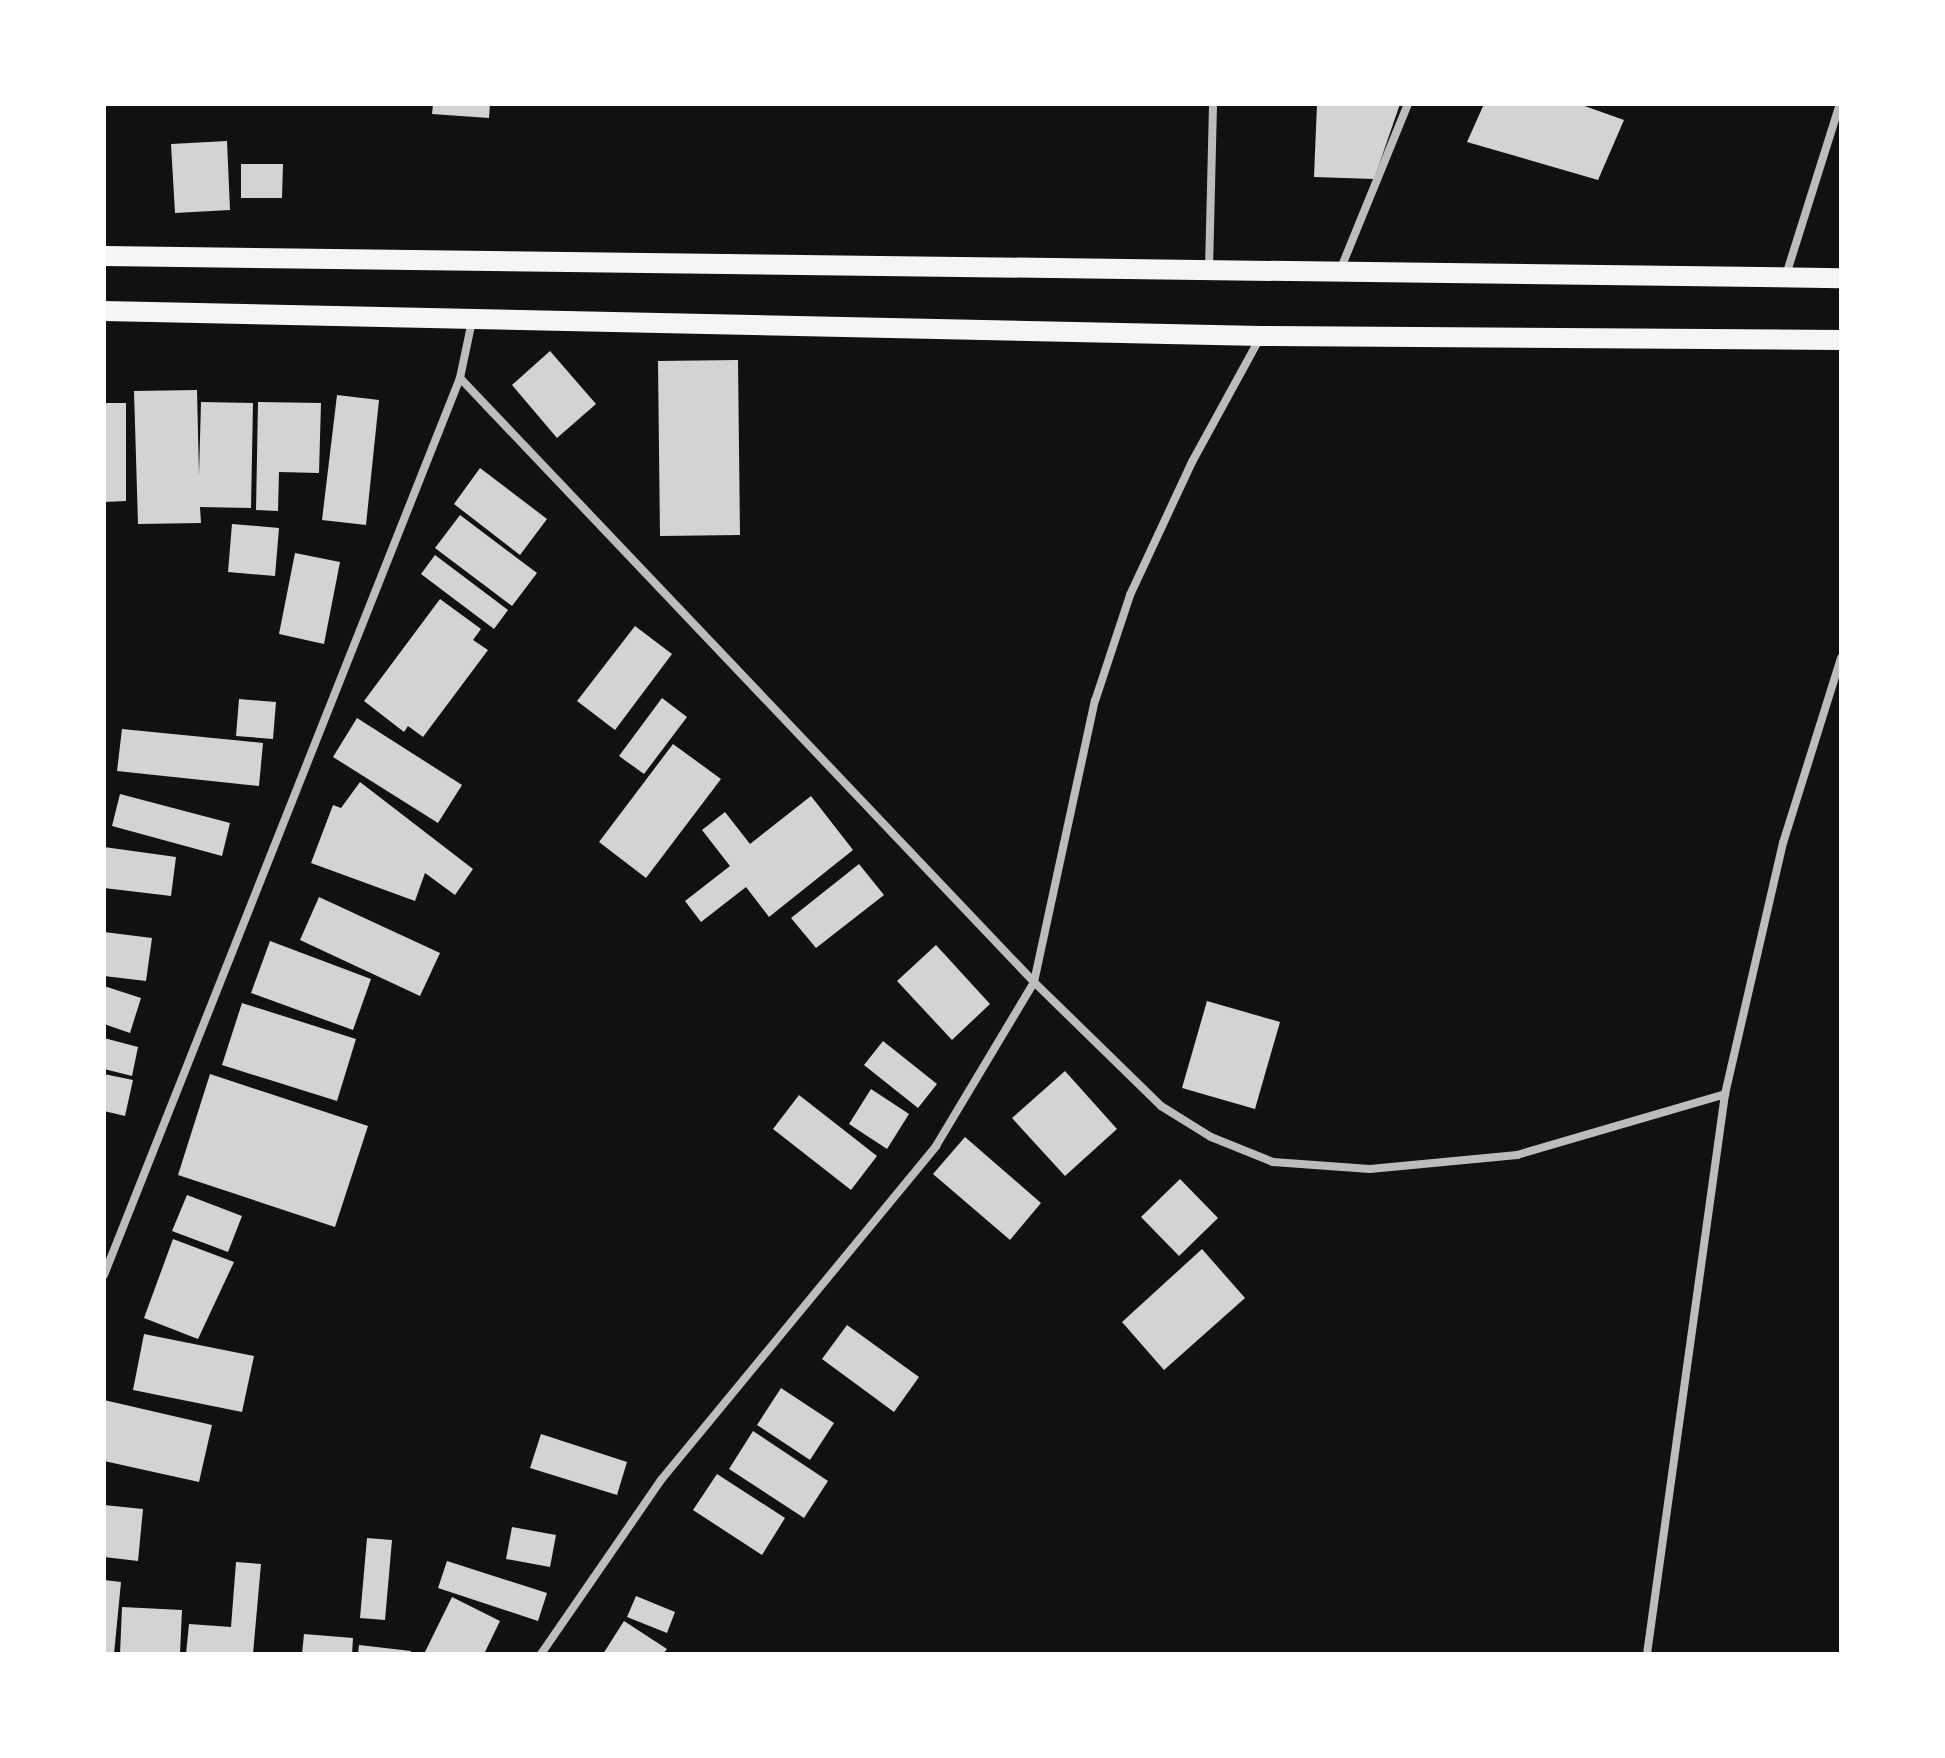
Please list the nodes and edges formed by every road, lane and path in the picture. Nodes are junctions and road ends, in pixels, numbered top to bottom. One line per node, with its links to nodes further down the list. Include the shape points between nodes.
1 (1213, 104): 5 (street)
2 (1408, 104): 6 (street)
3 (1840, 104): 7 (street)
4 (104, 256): 5 (main road)
5 (1209, 270): 6 (main road)
6 (1339, 273): 7 (main road)
7 (1786, 275): 8 (main road)
8 (1841, 278)
9 (104, 311): 10 (main road)
10 (472, 320): 11 (main road); 13 (street)
11 (1261, 336): 12 (main road); 15 (street, via 1192,462 1130,595 1095,701)
12 (1841, 340)
13 (460, 378): 15 (street); 17 (street)
14 (1841, 658): 16 (street, via 1783,843)
15 (1034, 982): 16 (street, via 1161,1106 1211,1137 1273,1162 1370,1169 1452,1165 1562,1143); 18 (street, via 936,1146 661,1480)
16 (1725, 1094): 19 (street)
17 (104, 1275)
18 (541, 1654)
19 (1647, 1654)

